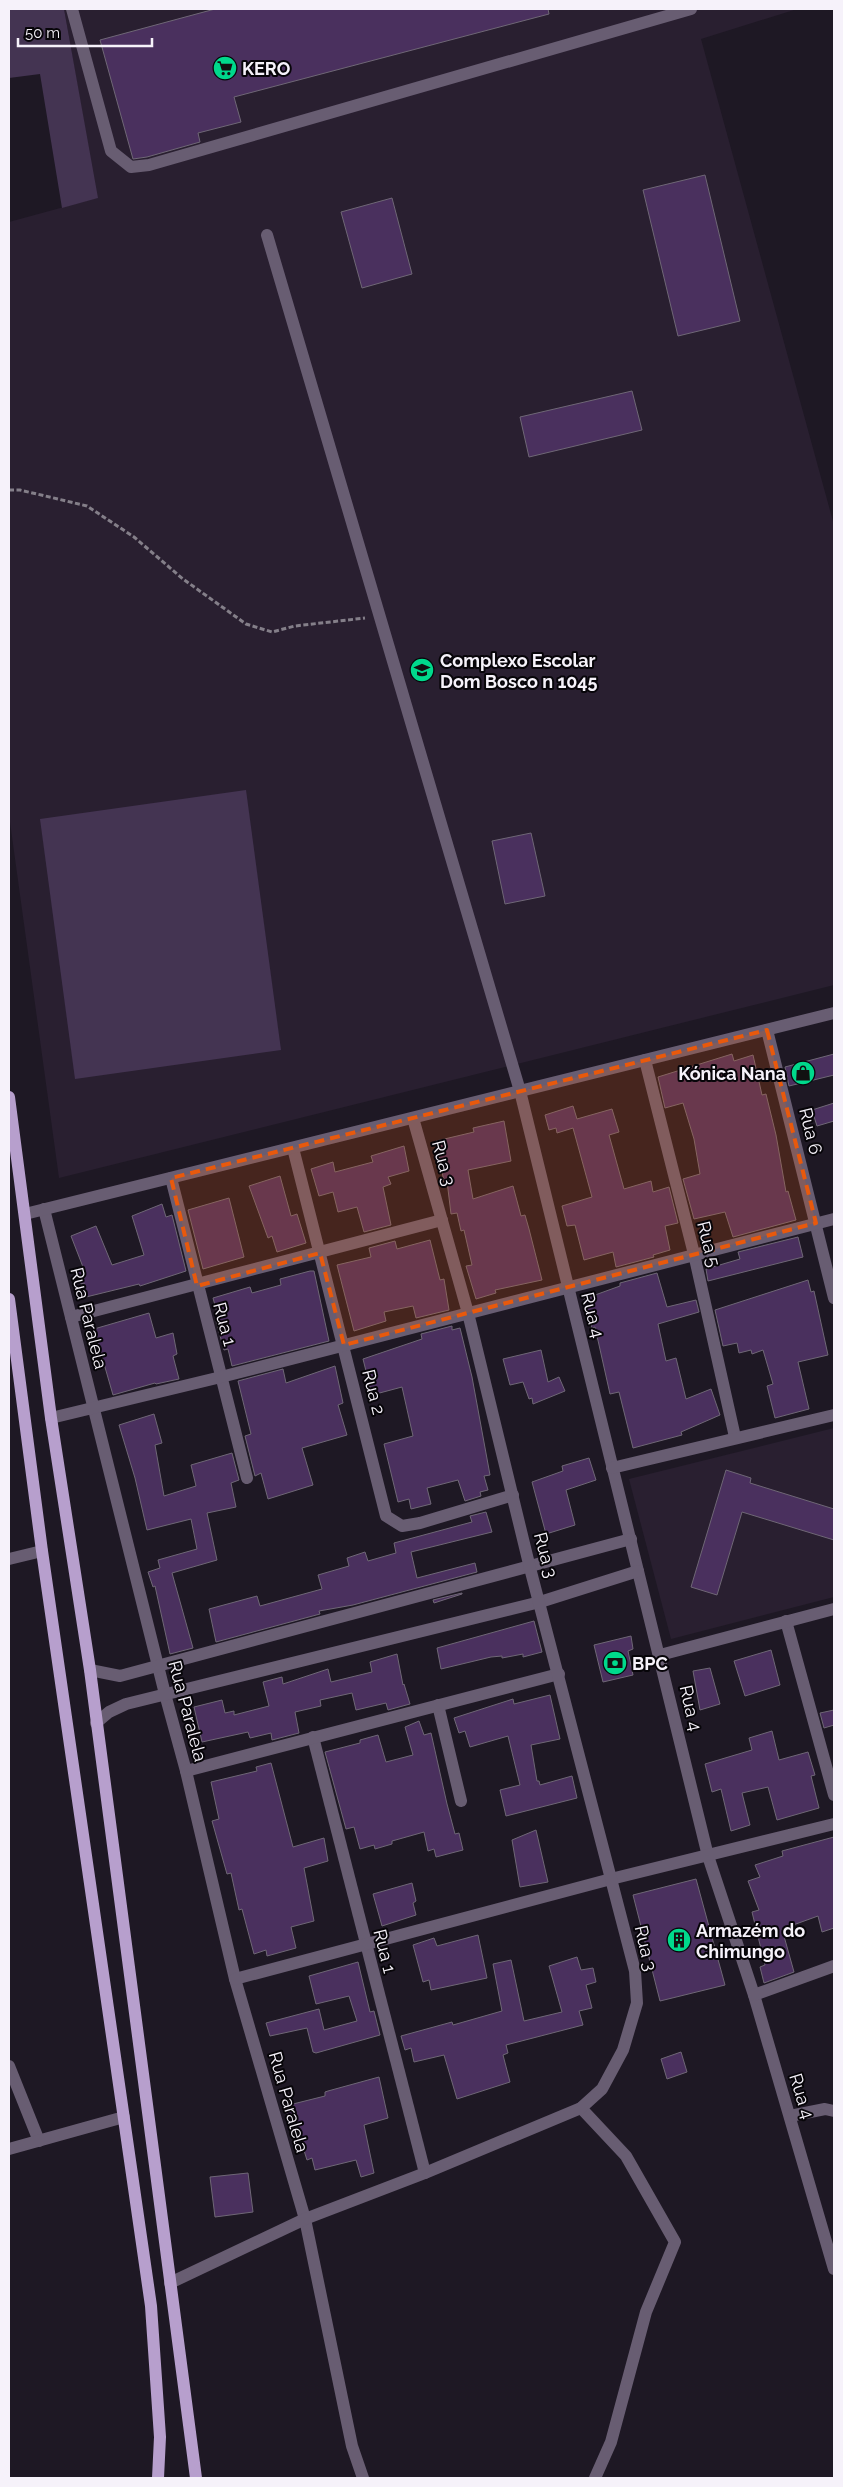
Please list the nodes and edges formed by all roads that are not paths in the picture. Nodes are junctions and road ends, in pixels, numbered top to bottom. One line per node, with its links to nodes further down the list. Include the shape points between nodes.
1 (72, 9): 2 (street, via 111,152 131,167 148,165)
2 (691, 9)
3 (267, 235): 7 (street, Rua 4)
4 (834, 1013): 5 (street)
5 (767, 1030): 6 (street); 16 (street, Rua 6)
6 (645, 1060): 7 (street); 18 (street, Rua 5)
7 (520, 1091): 9 (street); 20 (street, Rua 4)
8 (9, 1097): 13 (main road)
9 (414, 1118): 10 (street); 15 (street, Rua 3)
10 (293, 1148): 11 (street); 17 (street, Rua 2)
11 (171, 1178): 12 (street); 19 (street, Rua 1)
12 (44, 1209): 13 (street); 24 (street, Rua Paralela)
13 (25, 1214): 30 (main road)
14 (834, 1219): 16 (street)
15 (442, 1220): 17 (street); 23 (street, Rua 3)
16 (816, 1223): 18 (street); 21 (street, Rua 6)
17 (320, 1253): 19 (street); 25 (street, Rua 2)
18 (694, 1254): 20 (street); 31 (street, Rua 5)
19 (197, 1286): 24 (street); 27 (street, Rua 1)
20 (568, 1287): 23 (street); 32 (street, Rua 4)
21 (834, 1298)
22 (9, 1299): 26 (main road)
23 (468, 1313): 25 (street); 34 (street, Rua 3)
24 (71, 1317): 28 (street, Rua Paralela)
25 (344, 1345): 27 (street); 34 (street, Rua 2, via 386,1516 402,1526)
26 (13, 1368): 36 (main road)
27 (221, 1377): 28 (street); 33 (street, Rua 1)
28 (93, 1408): 30 (street); 44 (street, Rua Paralela)
29 (834, 1415): 31 (street)
30 (51, 1418): 45 (main road)
31 (735, 1437): 32 (street)
32 (612, 1468): 35 (street, Rua 4)
33 (247, 1478)
34 (512, 1495): 38 (street, Rua 3)
35 (630, 1539): 38 (street); 39 (street, Rua 4)
36 (42, 1551): 37 (street); 65 (main road)
37 (9, 1559)
38 (530, 1568): 40 (street, Rua 3); 44 (street)
39 (638, 1571): 40 (street); 43 (street, Rua 4)
40 (540, 1602): 46 (street, Rua 3); 47 (street)
41 (834, 1609): 42 (street)
42 (786, 1622): 43 (street); 52 (street)
43 (660, 1655): 55 (street, Rua 4)
44 (157, 1665): 45 (street, via 120,1676); 47 (street, Rua Paralela)
45 (90, 1670): 49 (main road)
46 (559, 1674): 48 (street); 56 (street, Rua 3)
47 (165, 1694): 49 (street, via 126,1704); 51 (street, Rua Paralela)
48 (438, 1705): 50 (street); 53 (street)
49 (96, 1723): 71 (main road)
50 (313, 1737): 51 (street); 57 (street, Rua 1)
51 (186, 1771): 59 (street, Rua Paralela)
52 (834, 1795)
53 (461, 1802)
54 (834, 1824): 55 (street)
55 (708, 1856): 56 (street); 60 (street, Rua 4)
56 (611, 1879): 57 (street); 62 (street, Rua 3, via 635,1970 637,2003 623,2050 602,2089)
57 (365, 1944): 59 (street); 68 (street, Rua 1)
58 (834, 1966): 60 (street)
59 (235, 1979): 69 (street, Rua Paralela)
60 (754, 1995): 64 (street, Rua 4)
61 (9, 2066): 66 (street)
62 (581, 2108): 68 (street); 75 (street, via 626,2156 675,2242 646,2312 611,2442)
63 (834, 2111): 64 (street, via 825,2109)
64 (790, 2116): 70 (street, Rua 4)
65 (124, 2117): 66 (street); 72 (main road, via 151,2306 160,2437)
66 (38, 2140): 67 (street)
67 (9, 2149)
68 (425, 2173): 69 (street)
69 (305, 2219): 71 (street); 74 (street, Rua Paralela, via 352,2446)
70 (834, 2269)
71 (170, 2283): 73 (main road)
72 (158, 2478)
73 (196, 2478)
74 (362, 2478)
75 (595, 2478)

